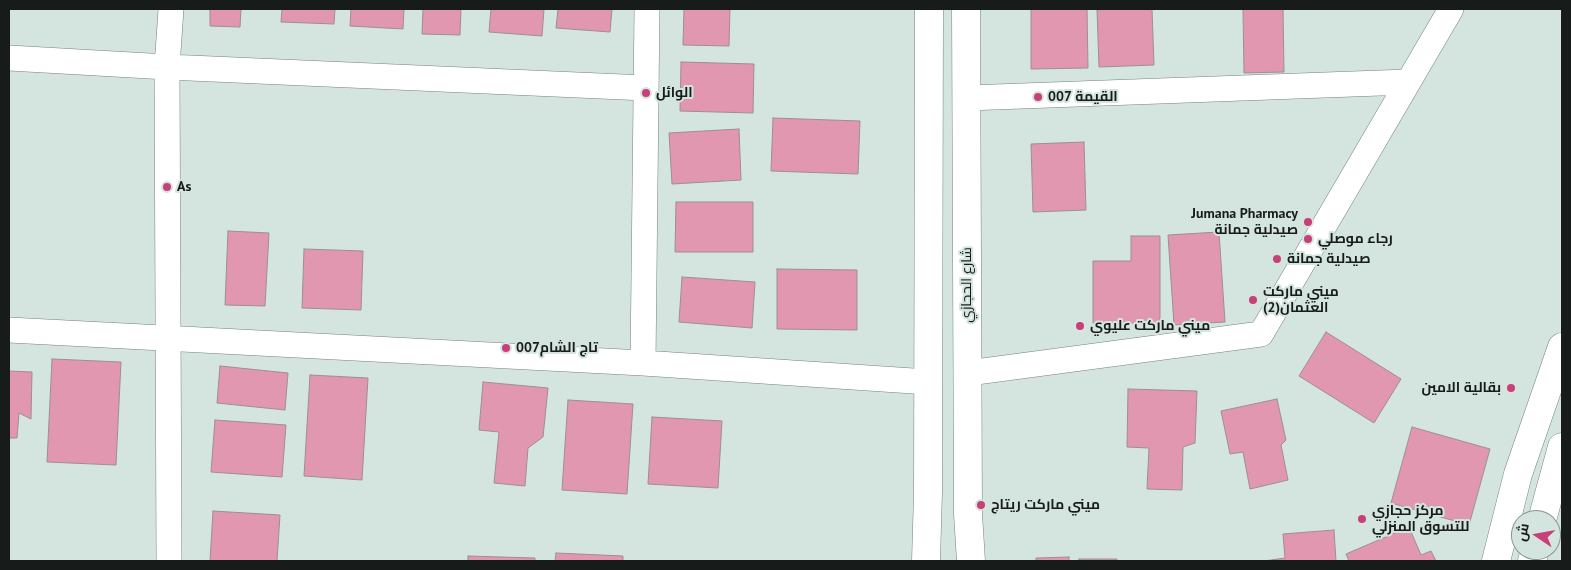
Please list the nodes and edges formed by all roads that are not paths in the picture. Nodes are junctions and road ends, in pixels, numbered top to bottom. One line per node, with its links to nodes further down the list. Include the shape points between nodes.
1 (171, 9): 7 (street)
2 (647, 9): 9 (street)
3 (929, 9): 16 (main road)
4 (966, 9): 10 (main road, شارع الحجازي)
5 (1451, 9): 8 (street)
6 (9, 58): 7 (street)
7 (166, 67): 9 (street); 12 (street)
8 (1408, 82): 10 (street); 15 (street, via 1261,334)
9 (646, 88): 14 (street)
10 (967, 98): 15 (main road, شارع الحجازي)
11 (9, 330): 12 (street)
12 (168, 337): 14 (street); 19 (street)
13 (1562, 347): 22 (main road, via 1518,474)
14 (642, 363): 16 (street)
15 (968, 373): 21 (main road, شارع الحجازي)
16 (928, 382): 20 (main road)
17 (1562, 447): 18 (main road)
18 (1545, 510)
19 (169, 561)
20 (926, 561)
21 (970, 561)
22 (1496, 561)

